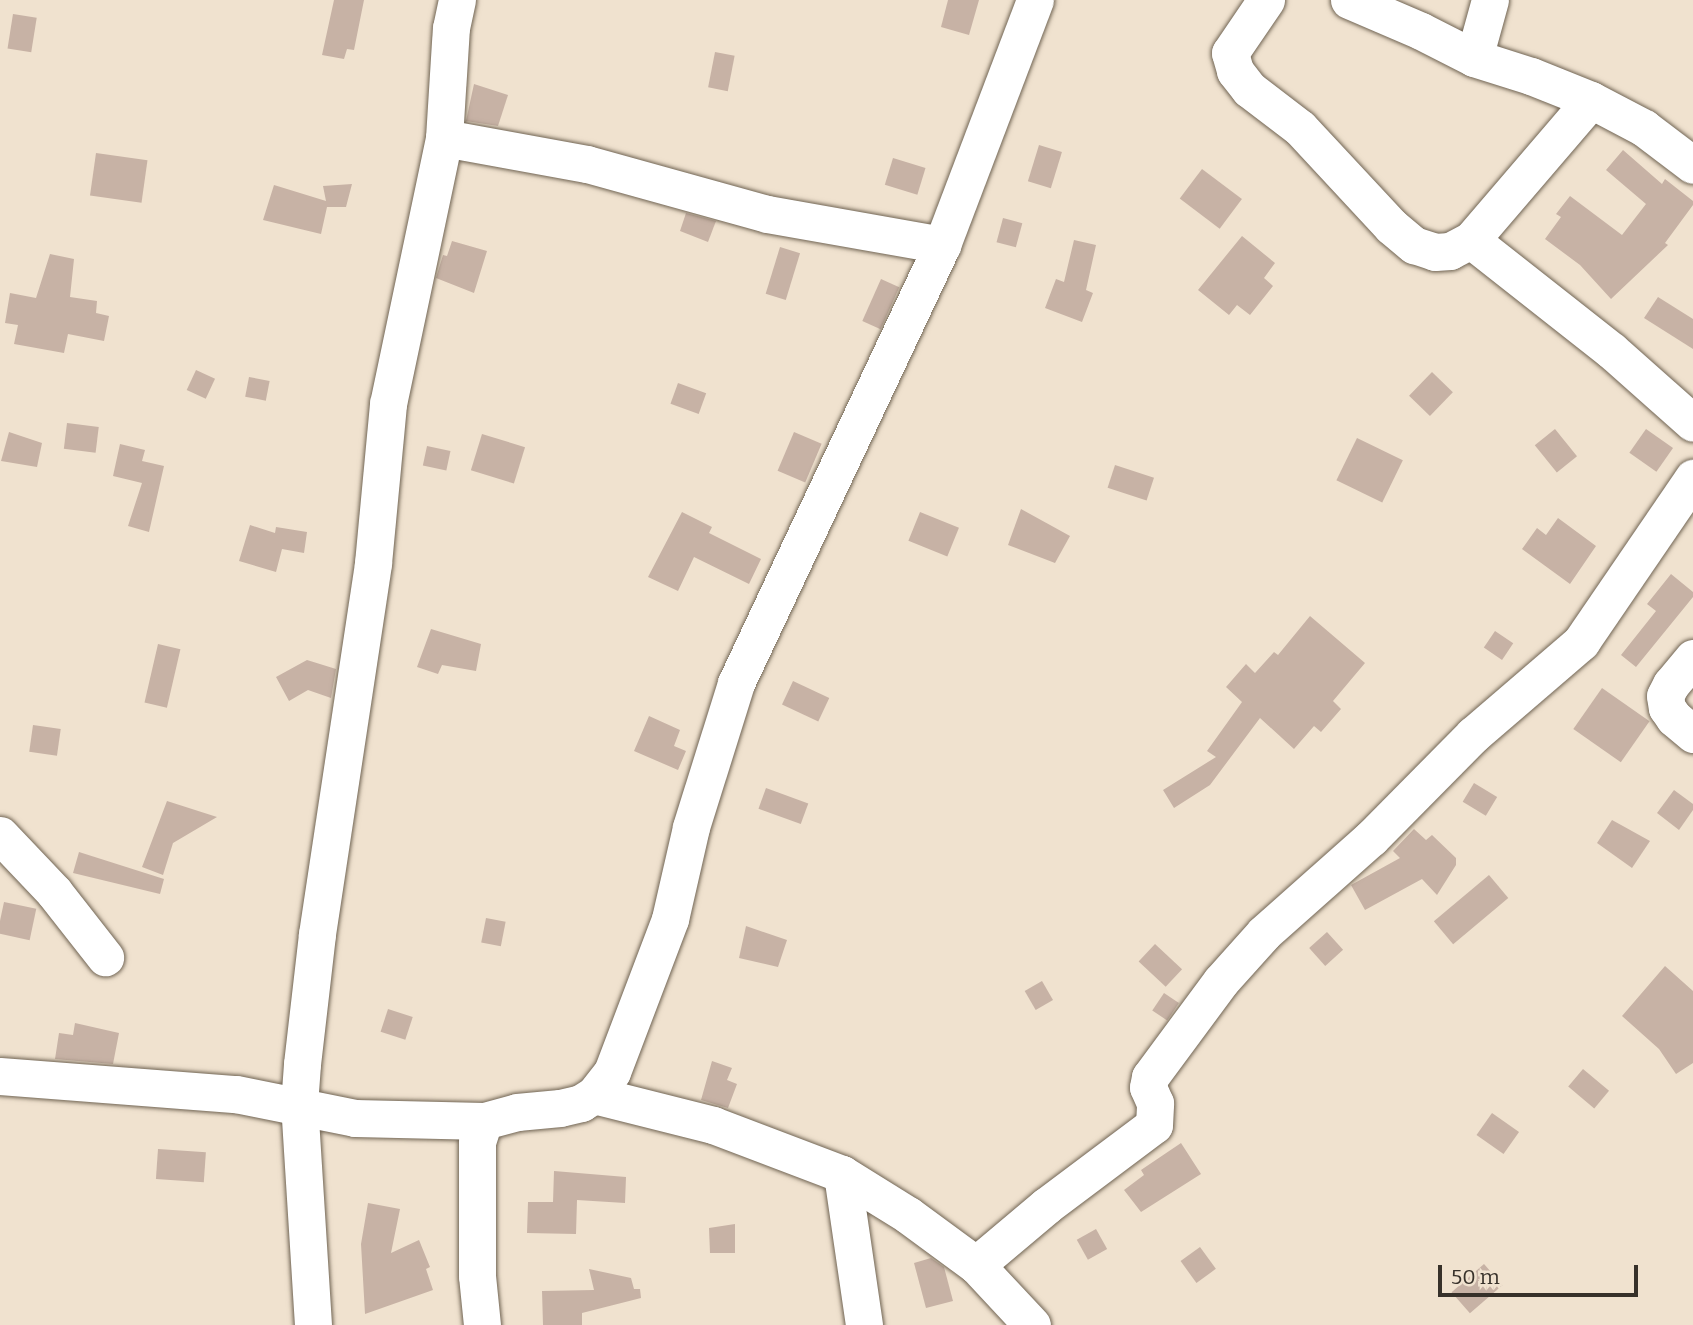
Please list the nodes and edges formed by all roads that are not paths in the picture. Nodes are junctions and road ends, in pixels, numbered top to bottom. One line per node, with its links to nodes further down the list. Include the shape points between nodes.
1 (457, 0): 8 (street)
2 (1035, 0): 11 (street)
3 (1266, 0): 10 (street, via 1230,53 1235,71 1249,89 1300,128 1362,197 1414,245 1450,251)
4 (1349, 0): 6 (street)
5 (1490, 0): 6 (street)
6 (1474, 58): 7 (street)
7 (1591, 100): 9 (street, via 1644,128); 10 (street)
8 (444, 138): 11 (street, via 587,164 767,214); 20 (street, via 388,404 373,563 317,934)
9 (1693, 165)
10 (1471, 240): 12 (street, via 1612,351)
11 (943, 245): 19 (street, via 736,683 691,827 670,919 611,1072)
12 (1693, 422)
13 (1693, 478): 23 (street, via 1581,642 1473,735 1371,838 1264,933 1221,981 1150,1077 1154,1125)
14 (1693, 658): 15 (street, via 1665,696 1674,718)
15 (1693, 734)
16 (0, 835): 17 (street, via 54,891)
17 (105, 957)
18 (0, 1076): 20 (street, via 236,1094)
19 (594, 1095): 21 (street, via 560,1108); 22 (street, via 713,1125)
20 (299, 1105): 21 (street, via 355,1118); 24 (street)
21 (484, 1121): 25 (street, via 477,1142 477,1276)
22 (842, 1174): 23 (street); 26 (street)
23 (976, 1265): 27 (street)
24 (313, 1325)
25 (482, 1325)
26 (864, 1325)
27 (1032, 1325)

